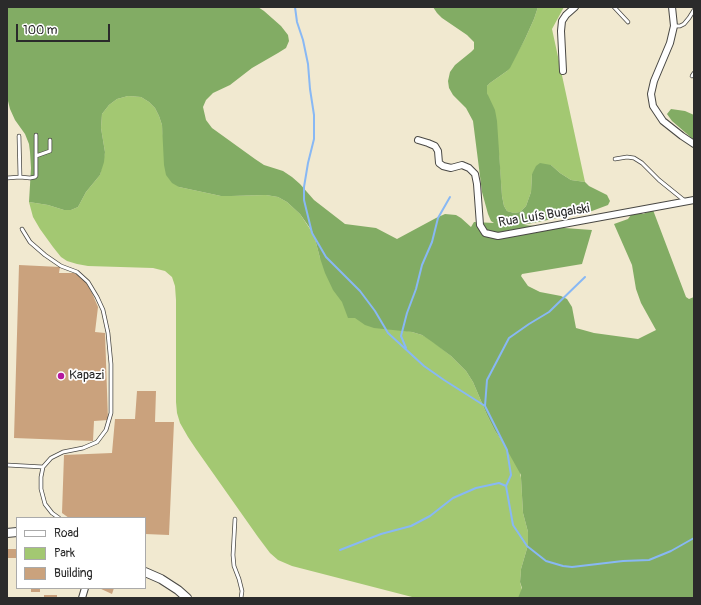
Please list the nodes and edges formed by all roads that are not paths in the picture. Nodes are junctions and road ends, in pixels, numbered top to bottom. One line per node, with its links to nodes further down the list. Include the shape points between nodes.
1 (575, 7): 7 (street, via 562,22)
2 (614, 7): 5 (lane)
3 (672, 7): 6 (street)
4 (694, 10): 6 (lane, via 684,24)
5 (628, 22)
6 (674, 26): 12 (street, via 670,43 654,81 651,94 653,106 663,121)
7 (563, 72)
8 (36, 135): 13 (lane)
9 (19, 136): 15 (lane)
10 (50, 140): 13 (lane, via 50,151)
11 (418, 140): 18 (street, Rua Luís Bugalski, via 435,146 439,163 443,166 451,168 462,165 475,174 480,226 485,233 498,236)
12 (694, 144)
13 (36, 156): 15 (lane, via 36,176)
14 (615, 159): 18 (lane, via 627,157 638,160)
15 (20, 177): 16 (lane)
16 (7, 178)
17 (694, 200): 18 (street, Rua Luís Bugalski)
18 (686, 202)
19 (22, 229): 21 (lane, via 30,242 45,256 77,272 88,282 103,310 111,364 111,413 106,430 97,442 62,452 51,458)
20 (7, 465): 21 (lane)
21 (43, 467): 22 (lane, via 41,489 45,504)
22 (58, 517)
23 (235, 519): 26 (lane, via 233,555)
24 (146, 572): 25 (street, via 161,579)
25 (187, 598)
26 (242, 598)

